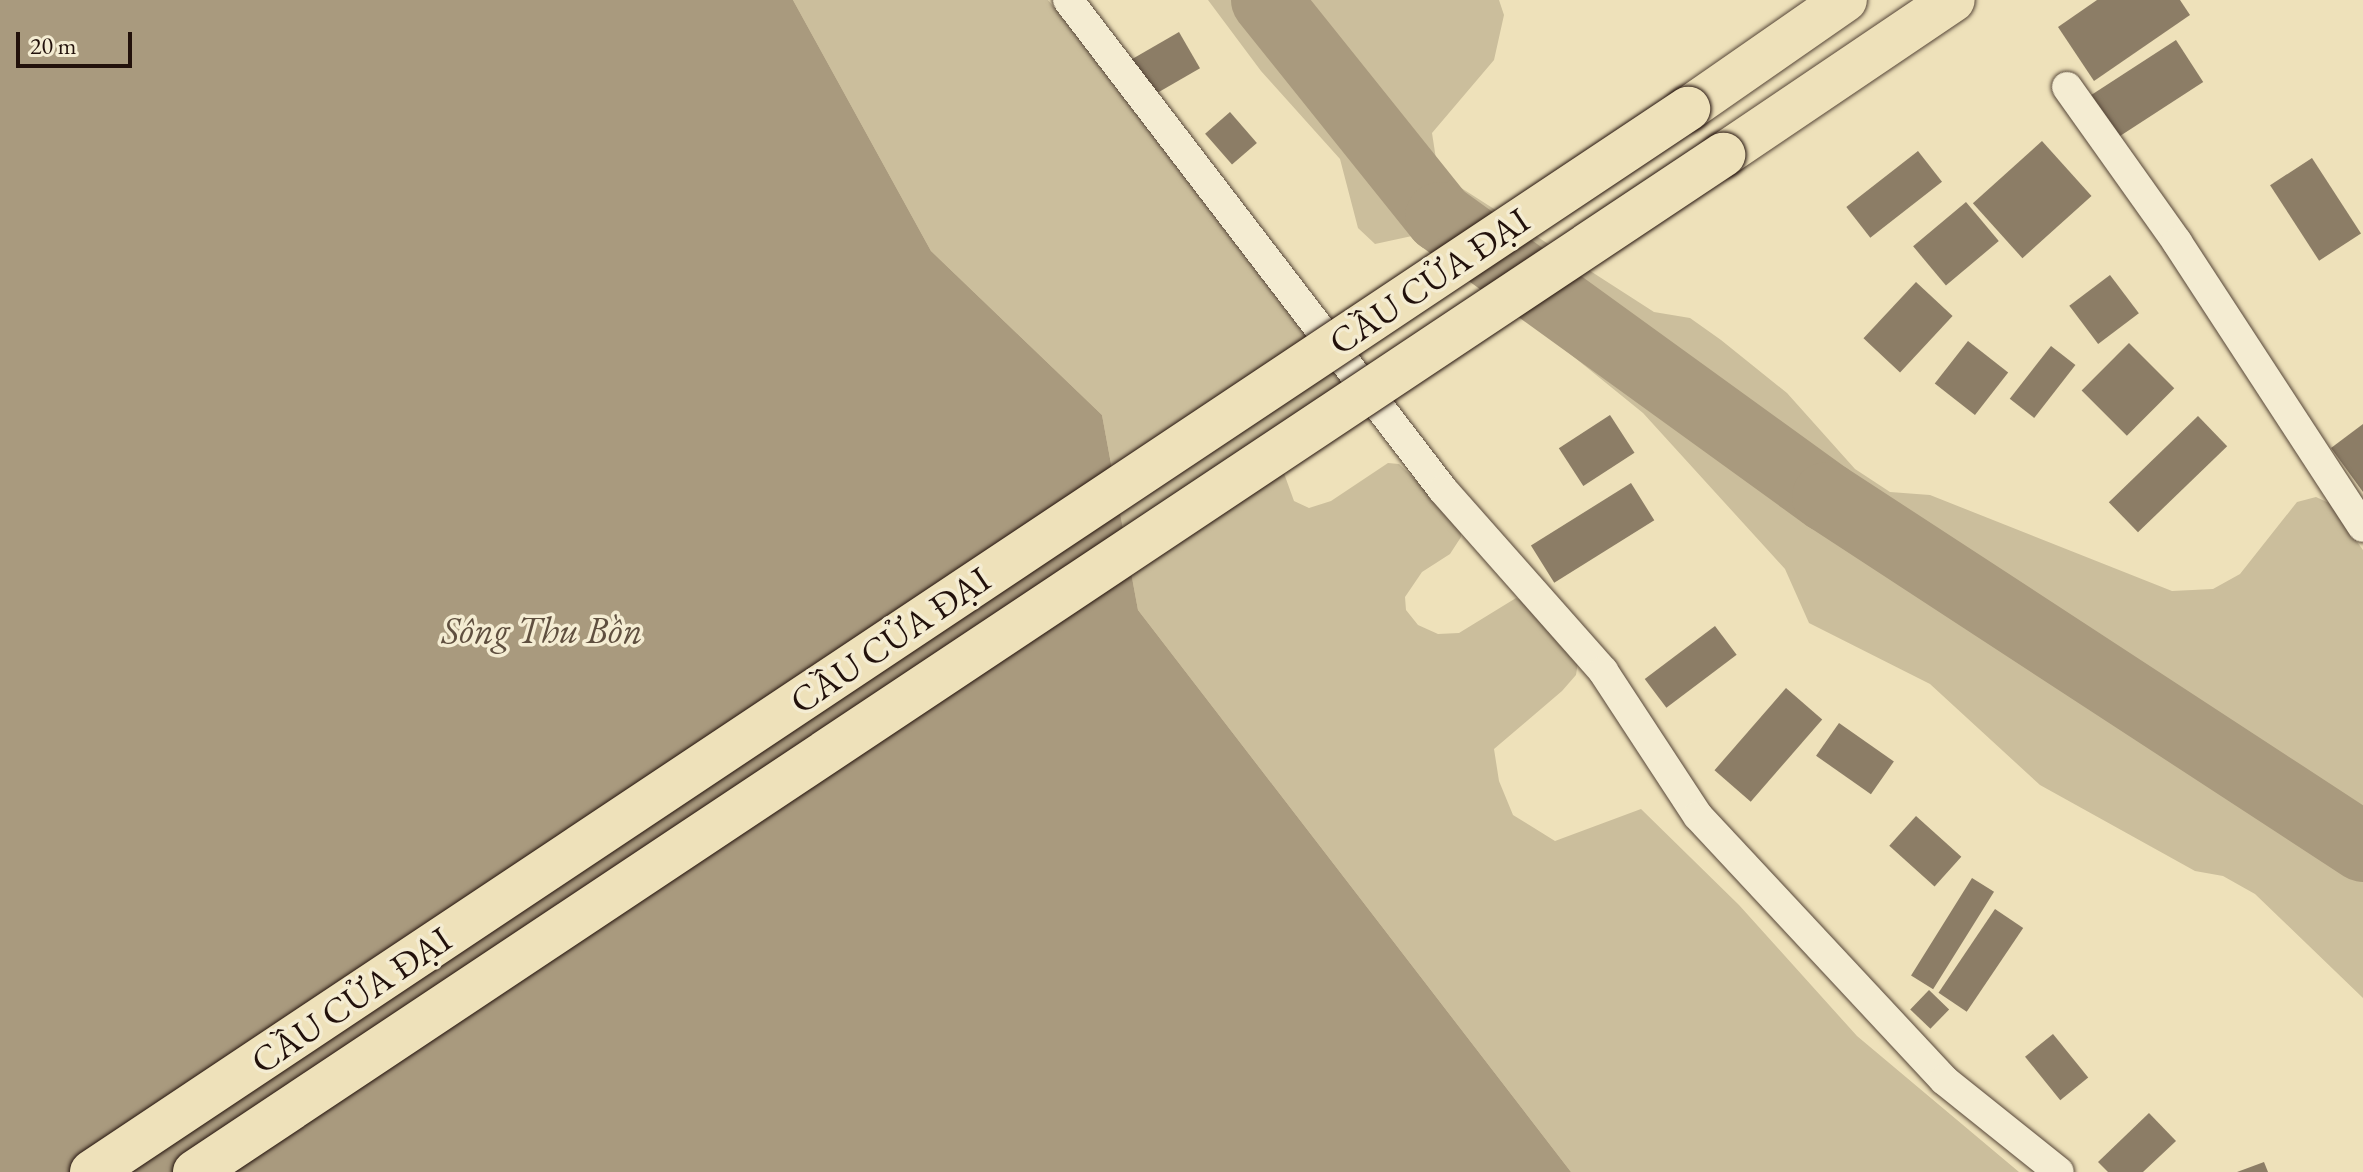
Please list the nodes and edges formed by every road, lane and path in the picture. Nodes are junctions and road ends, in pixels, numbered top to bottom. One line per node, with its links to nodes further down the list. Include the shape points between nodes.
1 (1068, 0): 8 (street, via 1443,490 1603,671 1698,816 1944,1080)
2 (1845, 0): 6 (main road, CẦU CỬA ĐẠI, bridge)
3 (1953, 0): 7 (main road, CẦU CỬA ĐẠI, bridge)
4 (2067, 87): 5 (street, via 2177,242)
5 (2363, 527)
6 (92, 1172)
7 (195, 1172)
8 (2059, 1172)

